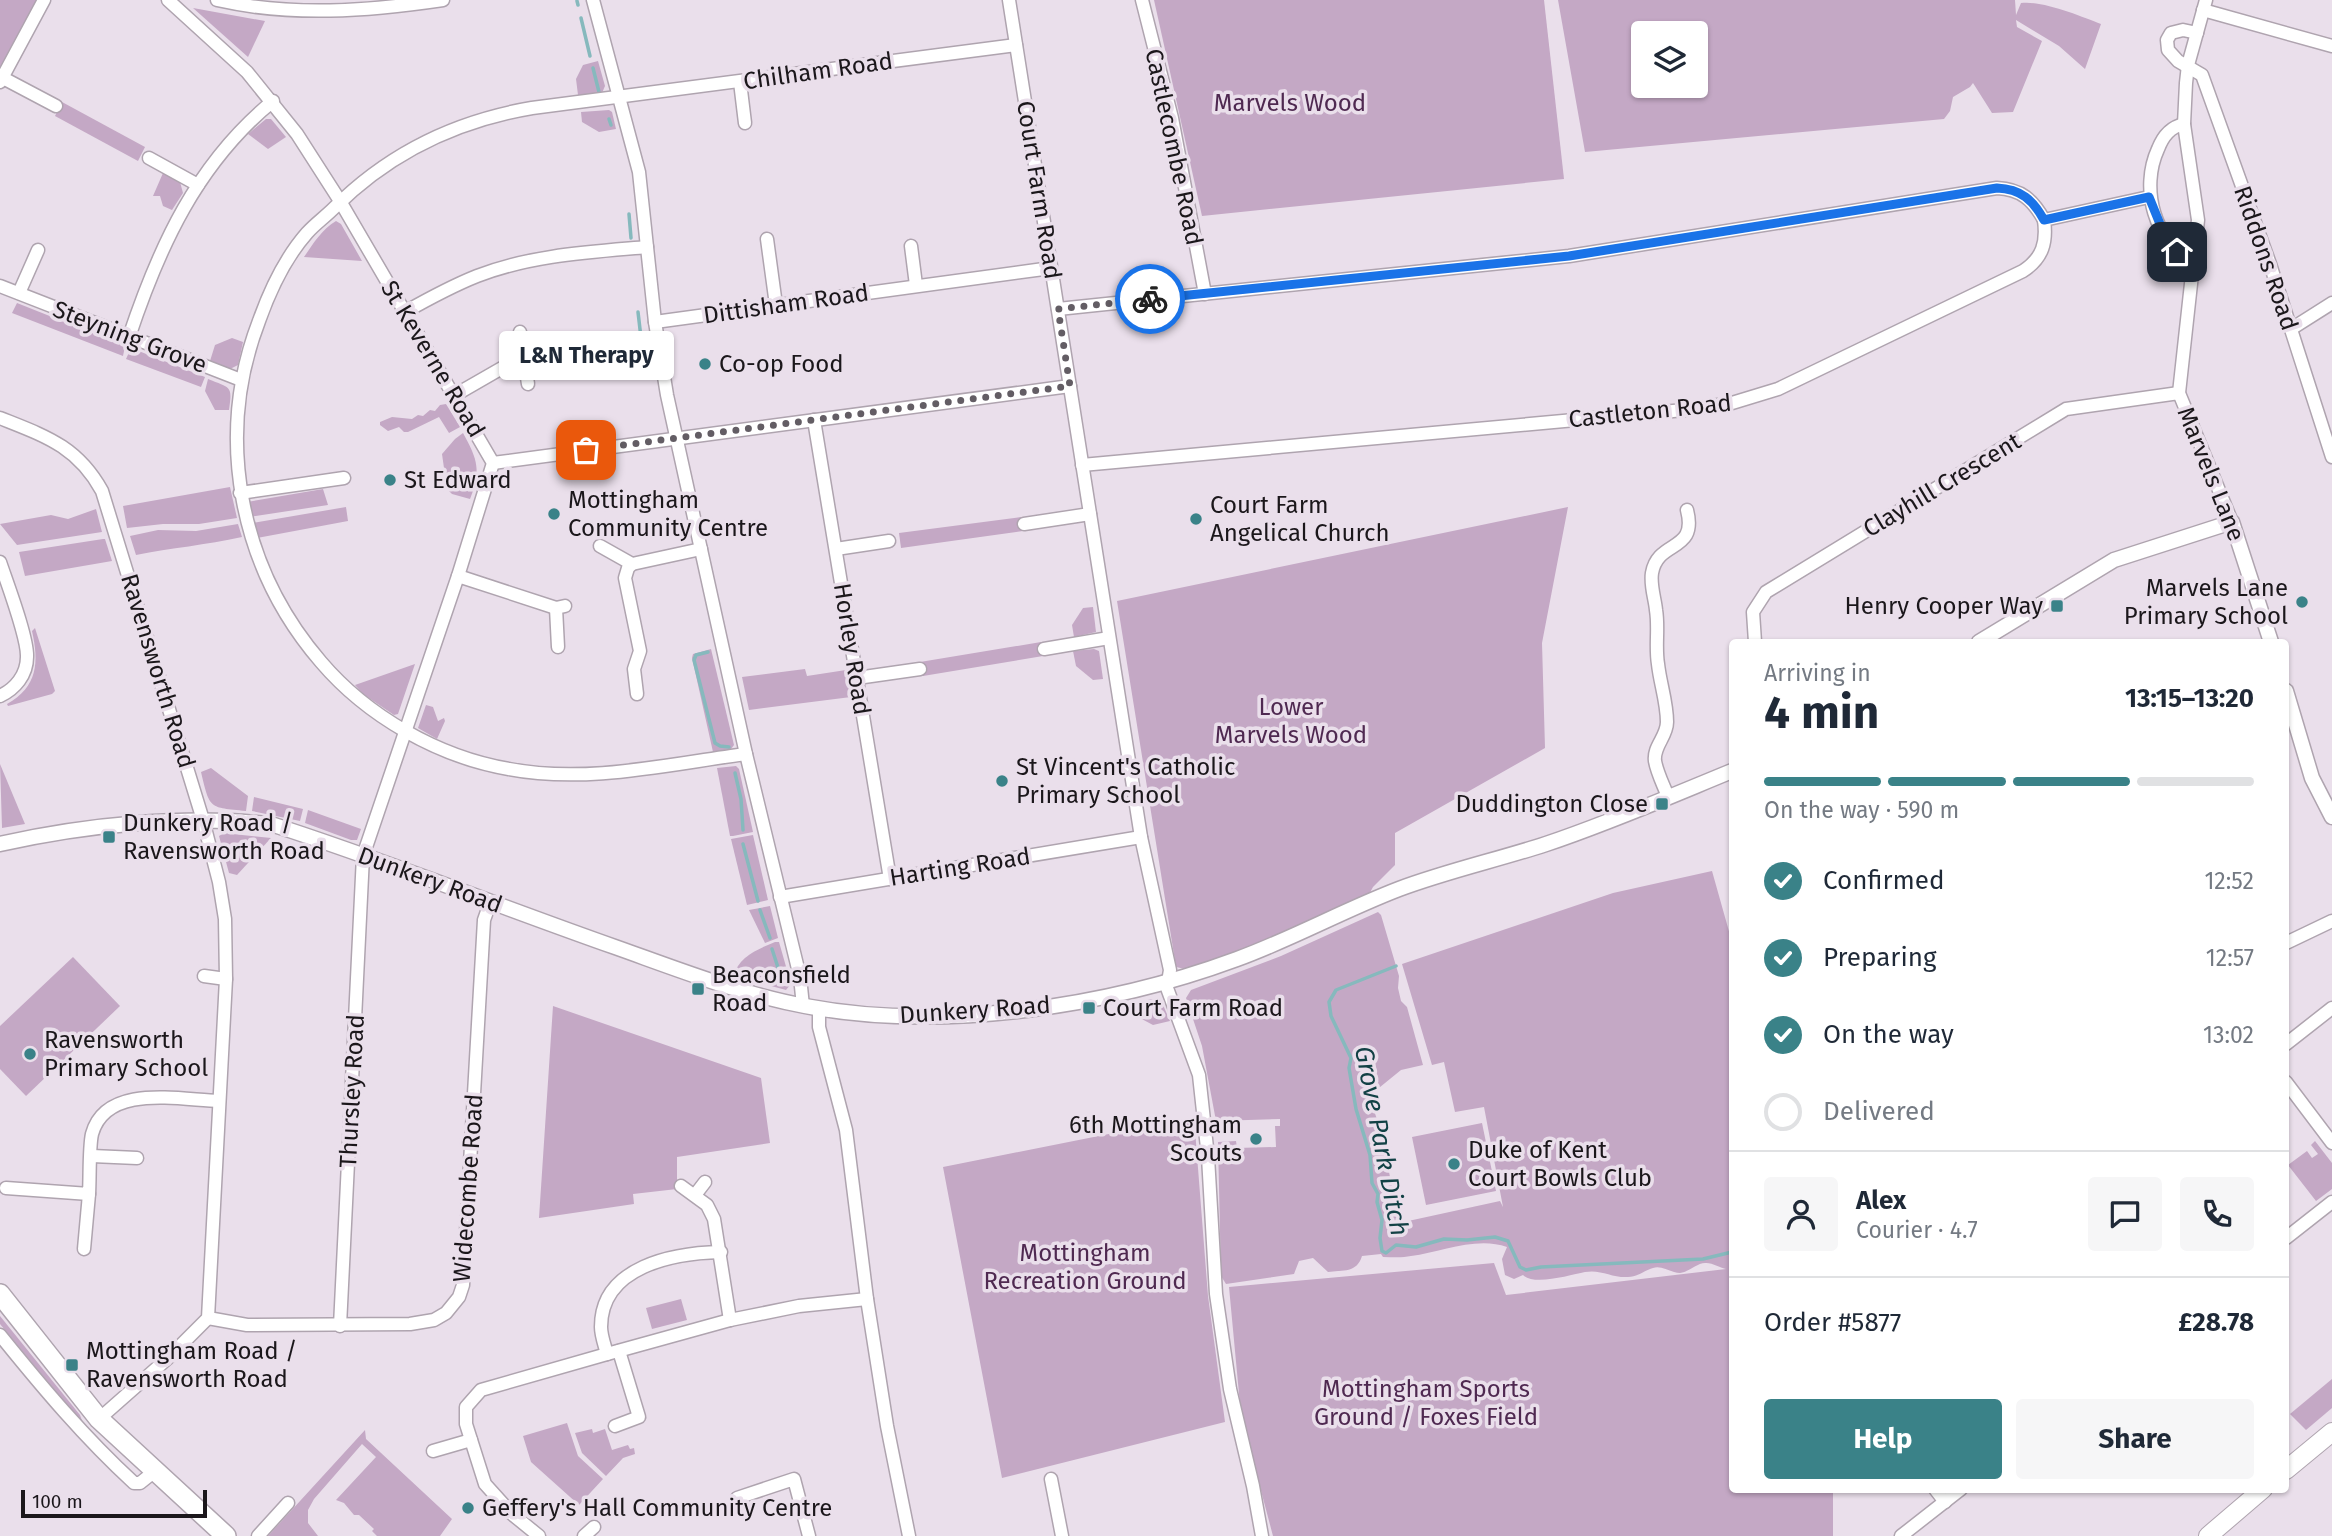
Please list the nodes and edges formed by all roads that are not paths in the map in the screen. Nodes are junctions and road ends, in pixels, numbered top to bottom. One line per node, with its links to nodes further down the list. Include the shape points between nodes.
1 (44, 0): 13 (street)
2 (168, 0): 16 (street, St Keverne Road, via 222,47)
3 (217, 0): 4 (street, via 265,8 348,12)
4 (443, 0)
5 (593, 0): 15 (street)
6 (1009, 0): 10 (street, Court Farm Road)
7 (1142, 0): 34 (street, Castlecombe Road, via 1172,118)
8 (2205, 5): 9 (street, Marvels Lane); 11 (street)
9 (2197, 33): 12 (street, Marvels Lane); 12 (street, via 2183,30 2169,35 2171,55)
10 (1016, 45): 14 (street, Chilham Road); 30 (street, Court Farm Road)
11 (2332, 46)
12 (2188, 65): 19 (street, Marvels Lane); 40 (street, Riddons Road, via 2202,75)
13 (1, 80): 17 (street)
14 (740, 82): 15 (street, Chilham Road); 18 (street)
15 (620, 97): 23 (street, Chilham Road, via 509,112 468,123 398,156); 27 (street, via 639,172)
16 (273, 101): 21 (street, via 247,124); 23 (street, St Keverne Road)
17 (56, 106)
18 (745, 122)
19 (2184, 124): 22 (street, via 2168,131 2159,145 2150,172); 29 (street, Marvels Lane, via 2198,220)
20 (149, 158): 21 (street)
21 (198, 185): 42 (street, via 159,254)
22 (2149, 197): 24 (street); 29 (street, via 2177,252)
23 (340, 201): 38 (street, St Keverne Road); 44 (street, Chilham Road, via 286,262 265,303)
24 (2044, 220): 34 (street, via 2026,196 1997,188 1569,256); 54 (street, Castleton Road, via 2044,248 2023,271 1747,400 1684,410)
25 (768, 239): 36 (street)
26 (911, 246): 31 (street)
27 (647, 247): 38 (street, via 519,263 478,276); 39 (street)
28 (38, 250): 33 (street)
29 (2194, 261): 47 (street, Marvels Lane)
30 (1051, 268): 31 (street, Dittisham Road); 37 (street, Court Farm Road)
31 (916, 285): 36 (street, Dittisham Road)
32 (0, 286): 33 (street, Steyning Grove)
33 (19, 293): 42 (street, Steyning Grove)
34 (1205, 294): 37 (street)
35 (2332, 303): 40 (street)
36 (776, 306): 39 (street, Dittisham Road)
37 (1058, 309): 46 (street, Court Farm Road)
38 (405, 312): 48 (street, St Keverne Road)
39 (655, 321): 51 (street)
40 (2291, 329): 52 (street, Riddons Road)
41 (520, 332): 43 (street)
42 (129, 337): 44 (street, Steyning Grove)
43 (524, 360): 45 (street); 48 (street)
44 (241, 380): 56 (street, Chilham Road, via 237,418)
45 (528, 384)
46 (1070, 386): 50 (street); 54 (street, Court Farm Road)
47 (2179, 393): 59 (street, Marvels Lane); 69 (street, Clayhill Crescent, via 2066,409 1766,592 1753,612)
48 (455, 395): 53 (street, St Keverne Road)
49 (0, 418): 84 (street, Ravensworth Road, via 61,444 93,475 102,491)
50 (814, 420): 51 (street); 64 (street, Horley Road)
51 (677, 438): 53 (street); 63 (street)
52 (2332, 457)
53 (493, 463): 67 (street, St Keverne Road)
54 (1082, 465): 58 (street, Court Farm Road)
55 (344, 478): 56 (street)
56 (240, 493): 79 (street, Chilham Road, via 259,563 306,644 360,701)
57 (1687, 510): 82 (street, via 1686,538 1662,554 1651,578 1667,726 1655,762)
58 (1090, 514): 60 (street); 68 (street, Court Farm Road)
59 (2232, 522): 70 (street, via 2114,560); 71 (street, Marvels Lane)
60 (1024, 524)
61 (889, 541): 64 (street)
62 (600, 546): 66 (street)
63 (701, 549): 66 (street); 80 (street)
64 (835, 550): 75 (street, Horley Road)
65 (0, 562): 77 (street, via 27,658 18,682)
66 (632, 564): 76 (street, via 625,578 640,651 634,669)
67 (458, 576): 72 (street, via 561,607); 79 (street, St Keverne Road)
68 (1109, 638): 73 (street); 85 (street, Court Farm Road)
69 (1755, 639)
70 (1984, 639)
71 (2270, 639)
72 (558, 647)
73 (1044, 649)
74 (920, 669): 75 (street)
75 (857, 678): 88 (street, Horley Road)
76 (636, 694)
77 (0, 696)
78 (2289, 701): 83 (street, via 2312,778)
79 (406, 731): 80 (street, Chilham Road, via 473,760 549,774 590,774); 87 (street, St Keverne Road)
80 (746, 754): 89 (street)
81 (1729, 772): 82 (street, Dunkery Road)
82 (1668, 797): 95 (street, Dunkery Road, via 1547,843 1395,890 1234,961)
83 (2332, 817)
84 (203, 820): 86 (street, Dunkery Road, via 90,829); 87 (street, Dunkery Road, via 274,825); 94 (street, Ravensworth Road, via 225,919)
85 (1141, 837): 88 (street, Harting Road); 95 (street, Court Farm Road, via 1170,970)
86 (0, 844)
87 (363, 856): 90 (street, Dunkery Road); 118 (street, Thursley Road)
88 (890, 879): 89 (street, Harting Road)
89 (780, 897): 96 (street)
90 (490, 902): 96 (street, Dunkery Road, via 720,985); 118 (street, Widecombe Road, via 484,920 461,1292 452,1308 433,1320)
91 (2332, 921): 92 (street)
92 (2289, 942)
93 (204, 976): 94 (street)
94 (226, 979): 101 (street, Ravensworth Road)
95 (1168, 980): 98 (street, Dunkery Road, via 1079,1001 988,1013 893,1016); 141 (street, Court Farm Road, via 1199,1075 1216,1294 1230,1389)
96 (803, 1006): 98 (street, Dunkery Road)
97 (2332, 1008): 99 (street)
98 (819, 1009): 115 (street, via 819,1027 850,1154)
99 (2289, 1042)
100 (2289, 1086): 102 (street)
101 (219, 1101): 103 (street, via 149,1098 117,1102 96,1124); 116 (street, Ravensworth Road)
102 (2332, 1143)
103 (92, 1157): 104 (street); 108 (street)
104 (137, 1158)
105 (705, 1182): 109 (street)
106 (681, 1186): 109 (street)
107 (6, 1188): 108 (street)
108 (89, 1194): 112 (street)
109 (695, 1195): 113 (street, via 714,1219)
110 (2330, 1209): 111 (street)
111 (2289, 1236)
112 (84, 1249)
113 (721, 1252): 117 (street); 120 (street, via 684,1255 629,1273 612,1292 601,1327)
114 (0, 1294): 121 (main road)
115 (867, 1299): 117 (street); 139 (street)
116 (208, 1318): 118 (street, Widecombe Road, via 247,1325); 121 (street)
117 (730, 1320): 120 (street)
118 (340, 1326)
119 (0, 1335): 127 (street, via 53,1400 134,1483)
120 (613, 1353): 122 (street, via 639,1417); 124 (street, via 481,1390 466,1407)
121 (99, 1419): 127 (main road)
122 (614, 1426)
123 (2332, 1432): 126 (main road)
124 (471, 1440): 125 (street); 137 (street, via 485,1484)
125 (433, 1451)
126 (2289, 1468)
127 (155, 1471): 135 (main road)
128 (1051, 1479): 140 (street)
129 (1939, 1493): 133 (street)
130 (1956, 1493): 133 (street)
131 (2258, 1493): 143 (main road)
132 (737, 1498): 138 (street, via 793,1479)
133 (1945, 1502): 142 (street)
134 (288, 1503): 136 (street)
135 (226, 1536)
136 (258, 1536)
137 (539, 1536)
138 (809, 1536)
139 (909, 1536)
140 (1062, 1536)
141 (1262, 1536)
142 (1901, 1536)
143 (2208, 1536)

